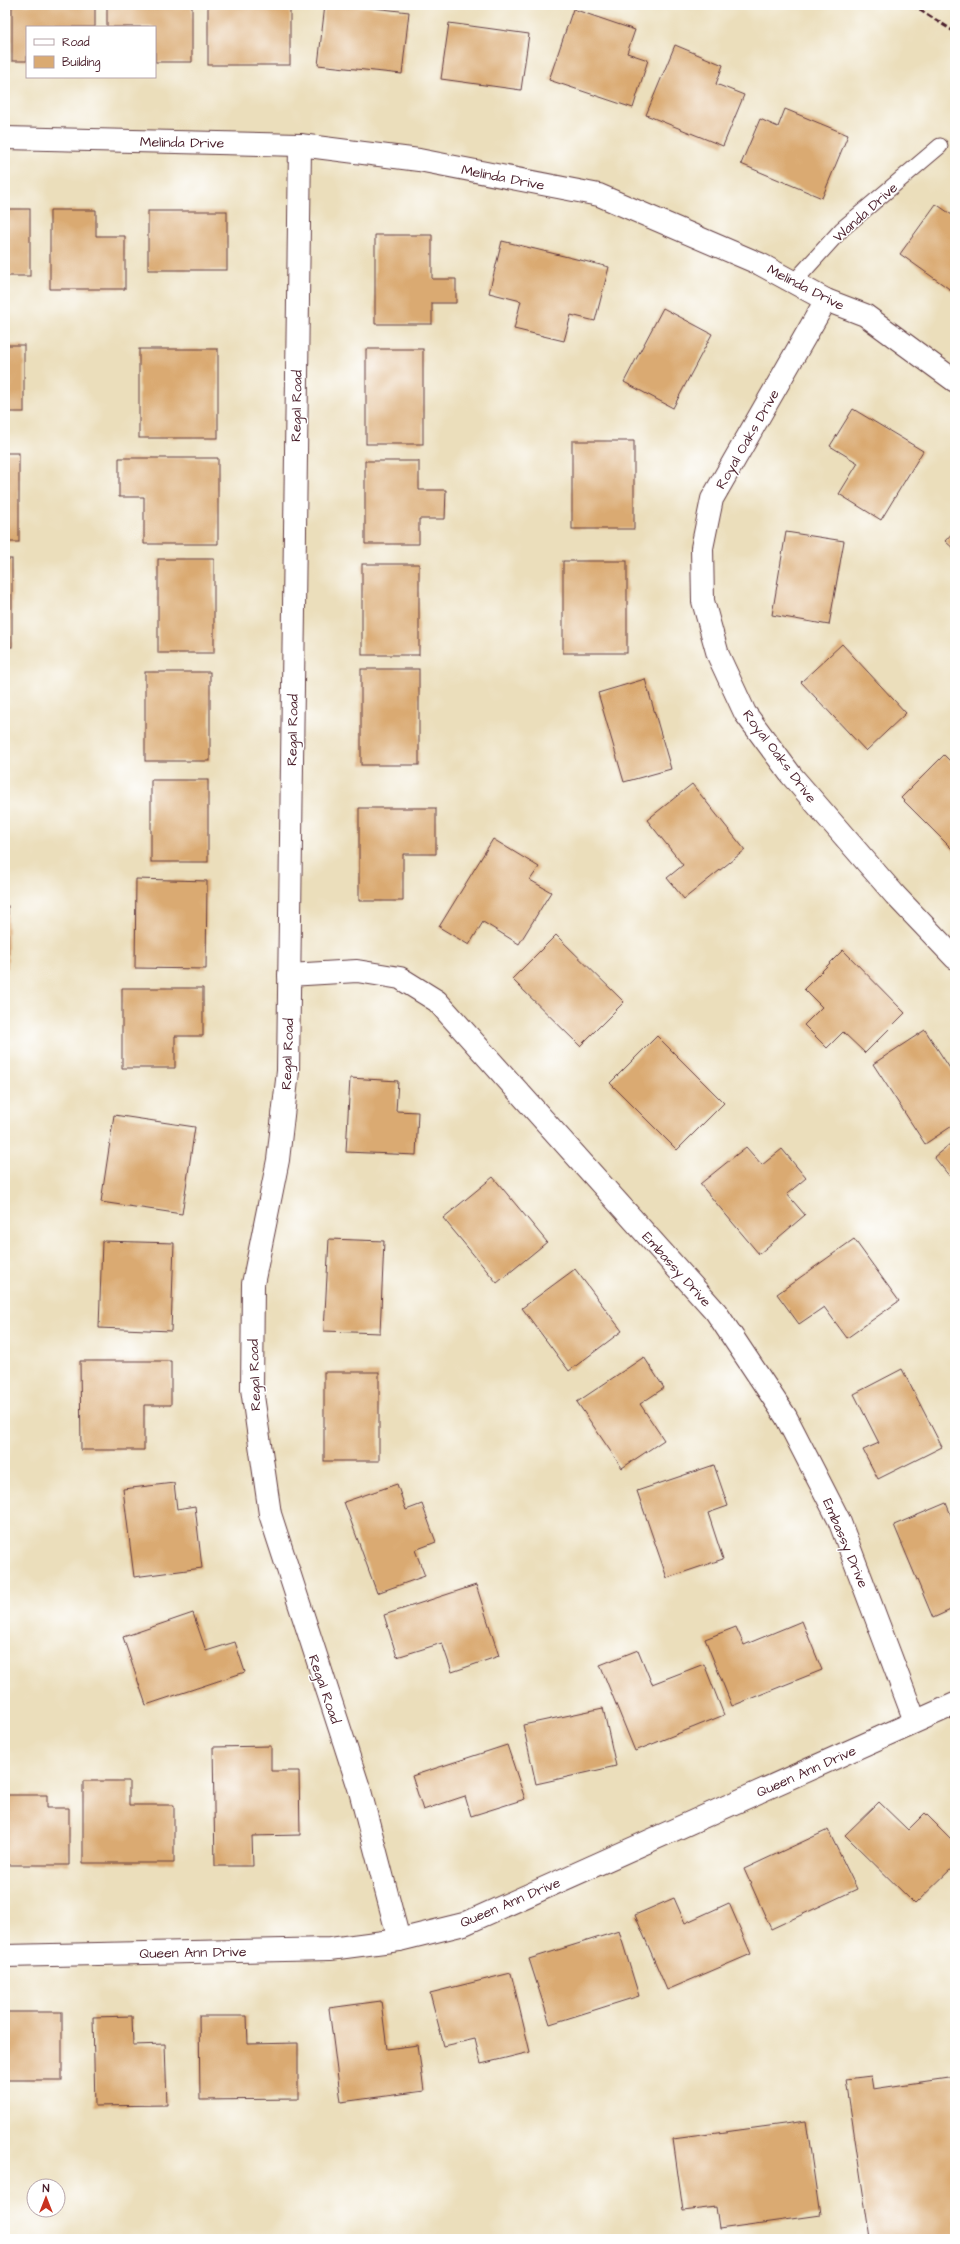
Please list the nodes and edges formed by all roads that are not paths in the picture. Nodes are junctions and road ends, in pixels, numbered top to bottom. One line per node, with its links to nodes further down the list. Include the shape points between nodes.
1 (5, 138): 2 (street, Melinda Drive)
2 (300, 145): 4 (street, Melinda Drive, via 419,160 599,195 760,264); 8 (street, Regal Road)
3 (940, 146): 4 (lane, Wanda Drive, via 842,229)
4 (794, 282): 5 (street, Melinda Drive)
5 (826, 300): 6 (street, Melinda Drive, via 865,315); 7 (street, Royal Oaks Drive, via 712,499 702,548 703,601 718,656 745,713 806,793 895,896)
6 (955, 381)
7 (955, 958)
8 (289, 975): 10 (street, Embassy Drive, via 357,971 400,978 437,1001 716,1312 786,1417 839,1520); 11 (street, Regal Road, via 288,1071 278,1160 253,1284 252,1389 270,1514 360,1791)
9 (955, 1704): 10 (street, Queen Ann Drive)
10 (915, 1722): 11 (street, Queen Ann Drive, via 464,1924)
11 (398, 1940): 12 (street, Queen Ann Drive, via 330,1949)
12 (5, 1956)

